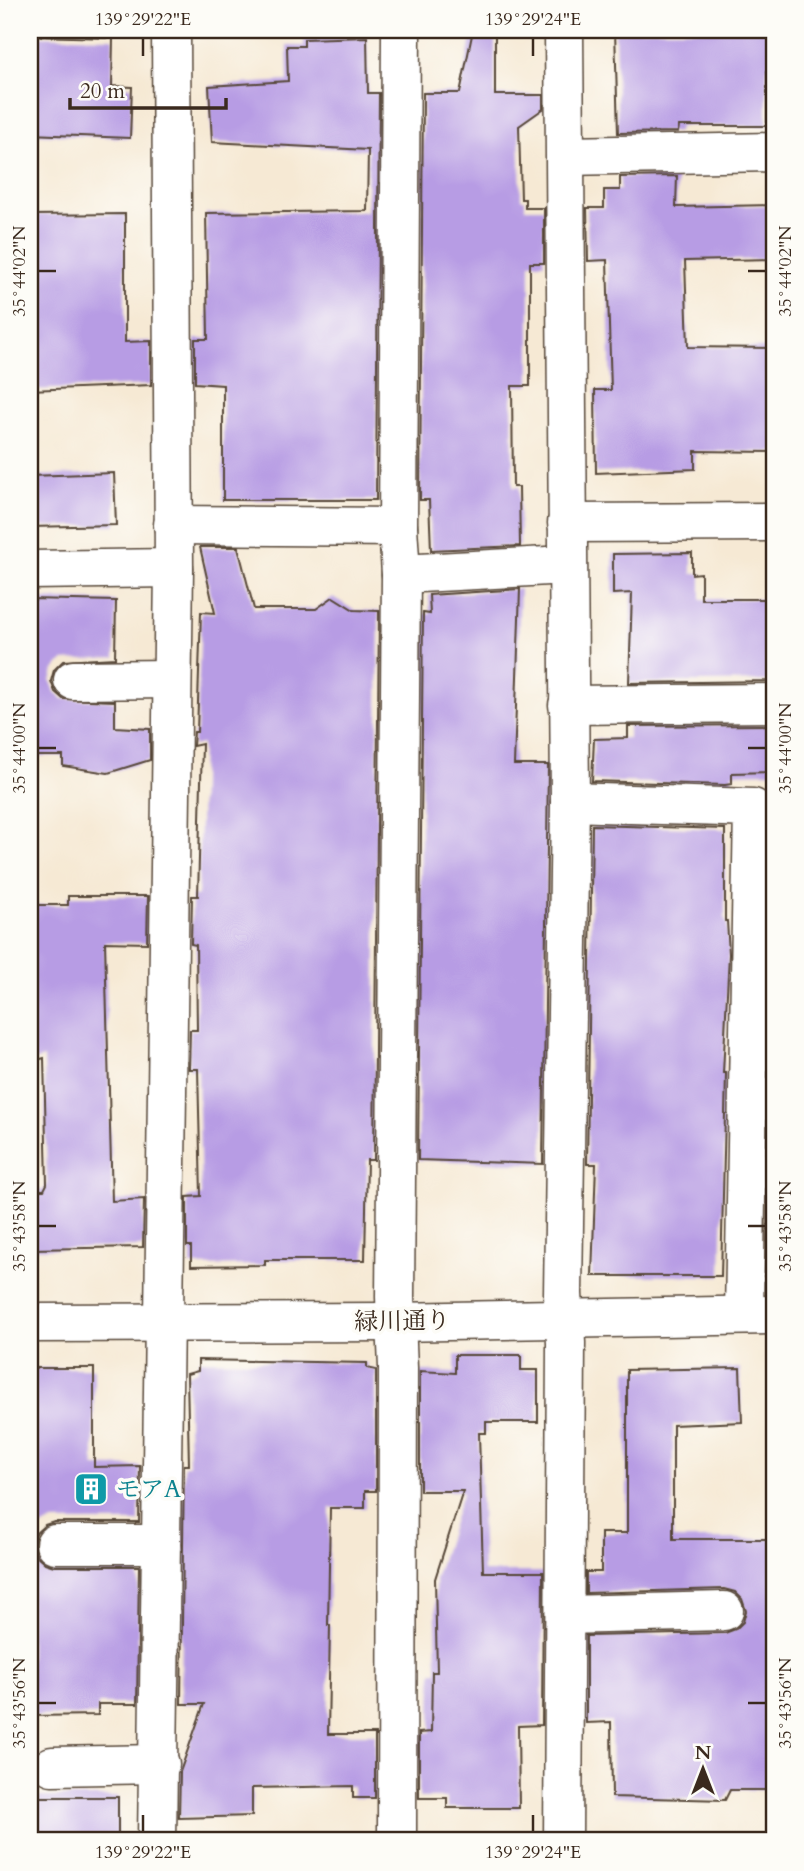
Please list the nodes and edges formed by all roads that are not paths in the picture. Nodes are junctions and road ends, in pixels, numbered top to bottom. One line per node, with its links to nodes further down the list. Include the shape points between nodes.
1 (171, 30): 8 (street)
2 (401, 30): 9 (street)
3 (564, 30): 5 (street)
4 (774, 152): 5 (street)
5 (566, 156): 6 (street)
6 (567, 523): 7 (street); 10 (street)
7 (774, 523)
8 (173, 525): 9 (street); 11 (street)
9 (398, 527): 13 (street)
10 (566, 565): 13 (street); 17 (street)
11 (174, 568): 12 (street); 14 (street)
12 (30, 570)
13 (401, 574): 22 (street)
14 (172, 679): 15 (street); 21 (street)
15 (73, 680)
16 (774, 703): 17 (street)
17 (568, 705): 18 (street)
18 (570, 802): 19 (street, via 753,808); 20 (street)
19 (759, 1315): 20 (street, 緑川通り)
20 (564, 1317): 22 (street, 緑川通り); 27 (street)
21 (163, 1322): 22 (street, 緑川通り); 23 (street, 緑川通り); 25 (street)
22 (395, 1322): 31 (street)
23 (30, 1323)
24 (55, 1544): 25 (street)
25 (161, 1544): 28 (street)
26 (724, 1611): 27 (street)
27 (565, 1615): 32 (street)
28 (160, 1764): 29 (street); 30 (street)
29 (52, 1766)
30 (157, 1841)
31 (397, 1841)
32 (563, 1841)

